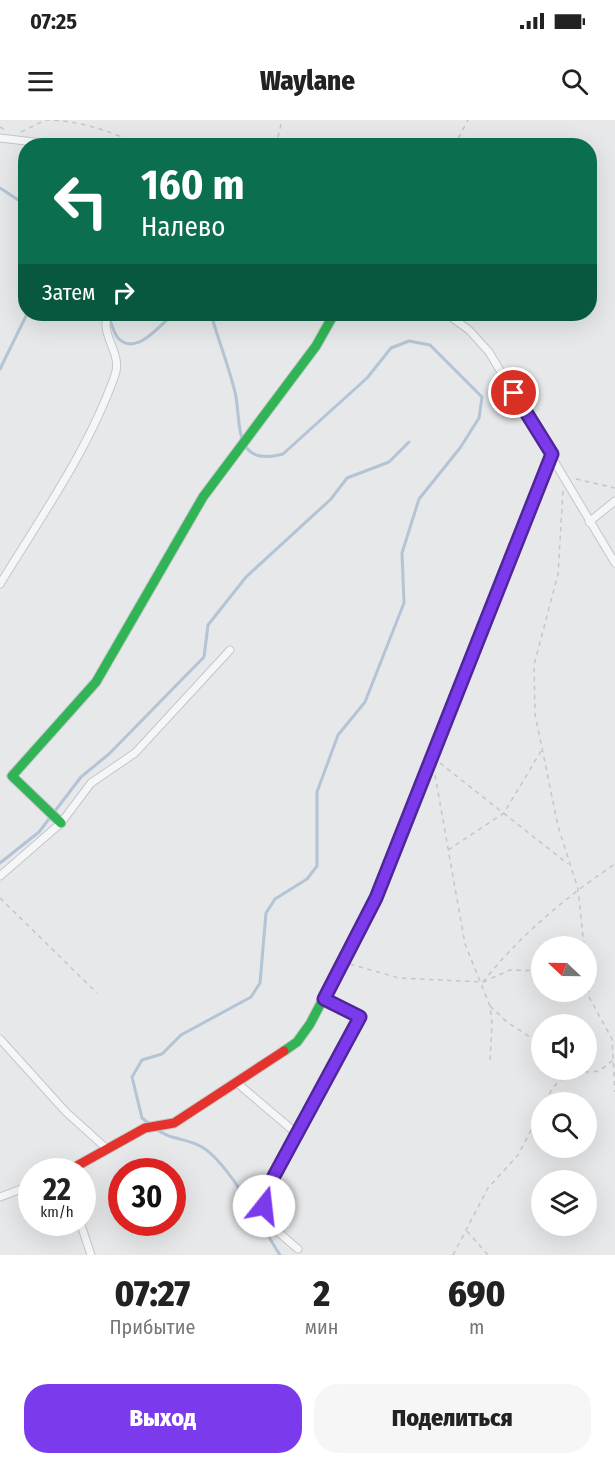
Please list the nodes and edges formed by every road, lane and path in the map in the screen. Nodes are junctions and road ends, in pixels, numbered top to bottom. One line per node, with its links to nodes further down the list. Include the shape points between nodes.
1 (282, 120): 6 (path)
2 (468, 120): 7 (path)
3 (15, 134): 5 (path, via 49,120 73,122)
4 (0, 138): 8 (street)
5 (126, 138)
6 (278, 138)
7 (458, 138)
8 (18, 140)
9 (107, 321): 18 (street, via 106,334 116,354 116,372 94,423)
10 (330, 321): 23 (street, via 316,346 203,497 96,682 12,776)
11 (457, 321): 12 (street, via 489,352)
12 (552, 454): 13 (street); 21 (street)
13 (564, 475): 14 (path); 16 (street); 20 (path, via 558,574 534,665 535,714)
14 (615, 488)
15 (615, 501): 16 (street)
16 (589, 522): 17 (street)
17 (615, 563)
18 (0, 584)
19 (230, 650): 23 (street, via 135,753 90,783)
20 (542, 750): 22 (path); 26 (path)
21 (432, 757): 22 (path); 24 (path); 31 (street, via 376,898)
22 (504, 813): 24 (path); 26 (path)
23 (61, 823): 27 (street)
24 (447, 851): 33 (path, via 465,944)
25 (615, 864): 28 (path)
26 (570, 865): 28 (path)
27 (0, 876)
28 (578, 889): 30 (path); 33 (path, via 496,965)
29 (0, 898): 34 (path)
30 (583, 936)
31 (343, 962): 33 (path, via 399,978); 35 (street)
32 (531, 971): 33 (path, via 510,970)
33 (483, 982): 37 (path)
34 (97, 993)
35 (324, 999): 42 (street, via 297,1042); 46 (street, via 360,1017)
36 (592, 1002): 40 (path, via 612,1039)
37 (490, 1006): 38 (path); 41 (path)
38 (531, 1038)
39 (0, 1039): 47 (street, via 66,1112)
40 (615, 1059): 43 (path, via 591,1074 578,1070 567,1075 554,1083); 44 (path)
41 (490, 1060)
42 (236, 1082): 46 (street); 47 (street, via 174,1123 146,1128)
43 (550, 1092)
44 (615, 1092)
45 (531, 1130): 51 (path, via 518,1155 488,1188)
46 (296, 1133): 53 (street, via 267,1189 264,1206 270,1225)
47 (107, 1149): 48 (street)
48 (91, 1158)
49 (18, 1190): 50 (street)
50 (0, 1197)
51 (466, 1230): 55 (path); 56 (path)
52 (85, 1236): 54 (street)
53 (298, 1249)
54 (92, 1255)
55 (453, 1255)
56 (488, 1255)

